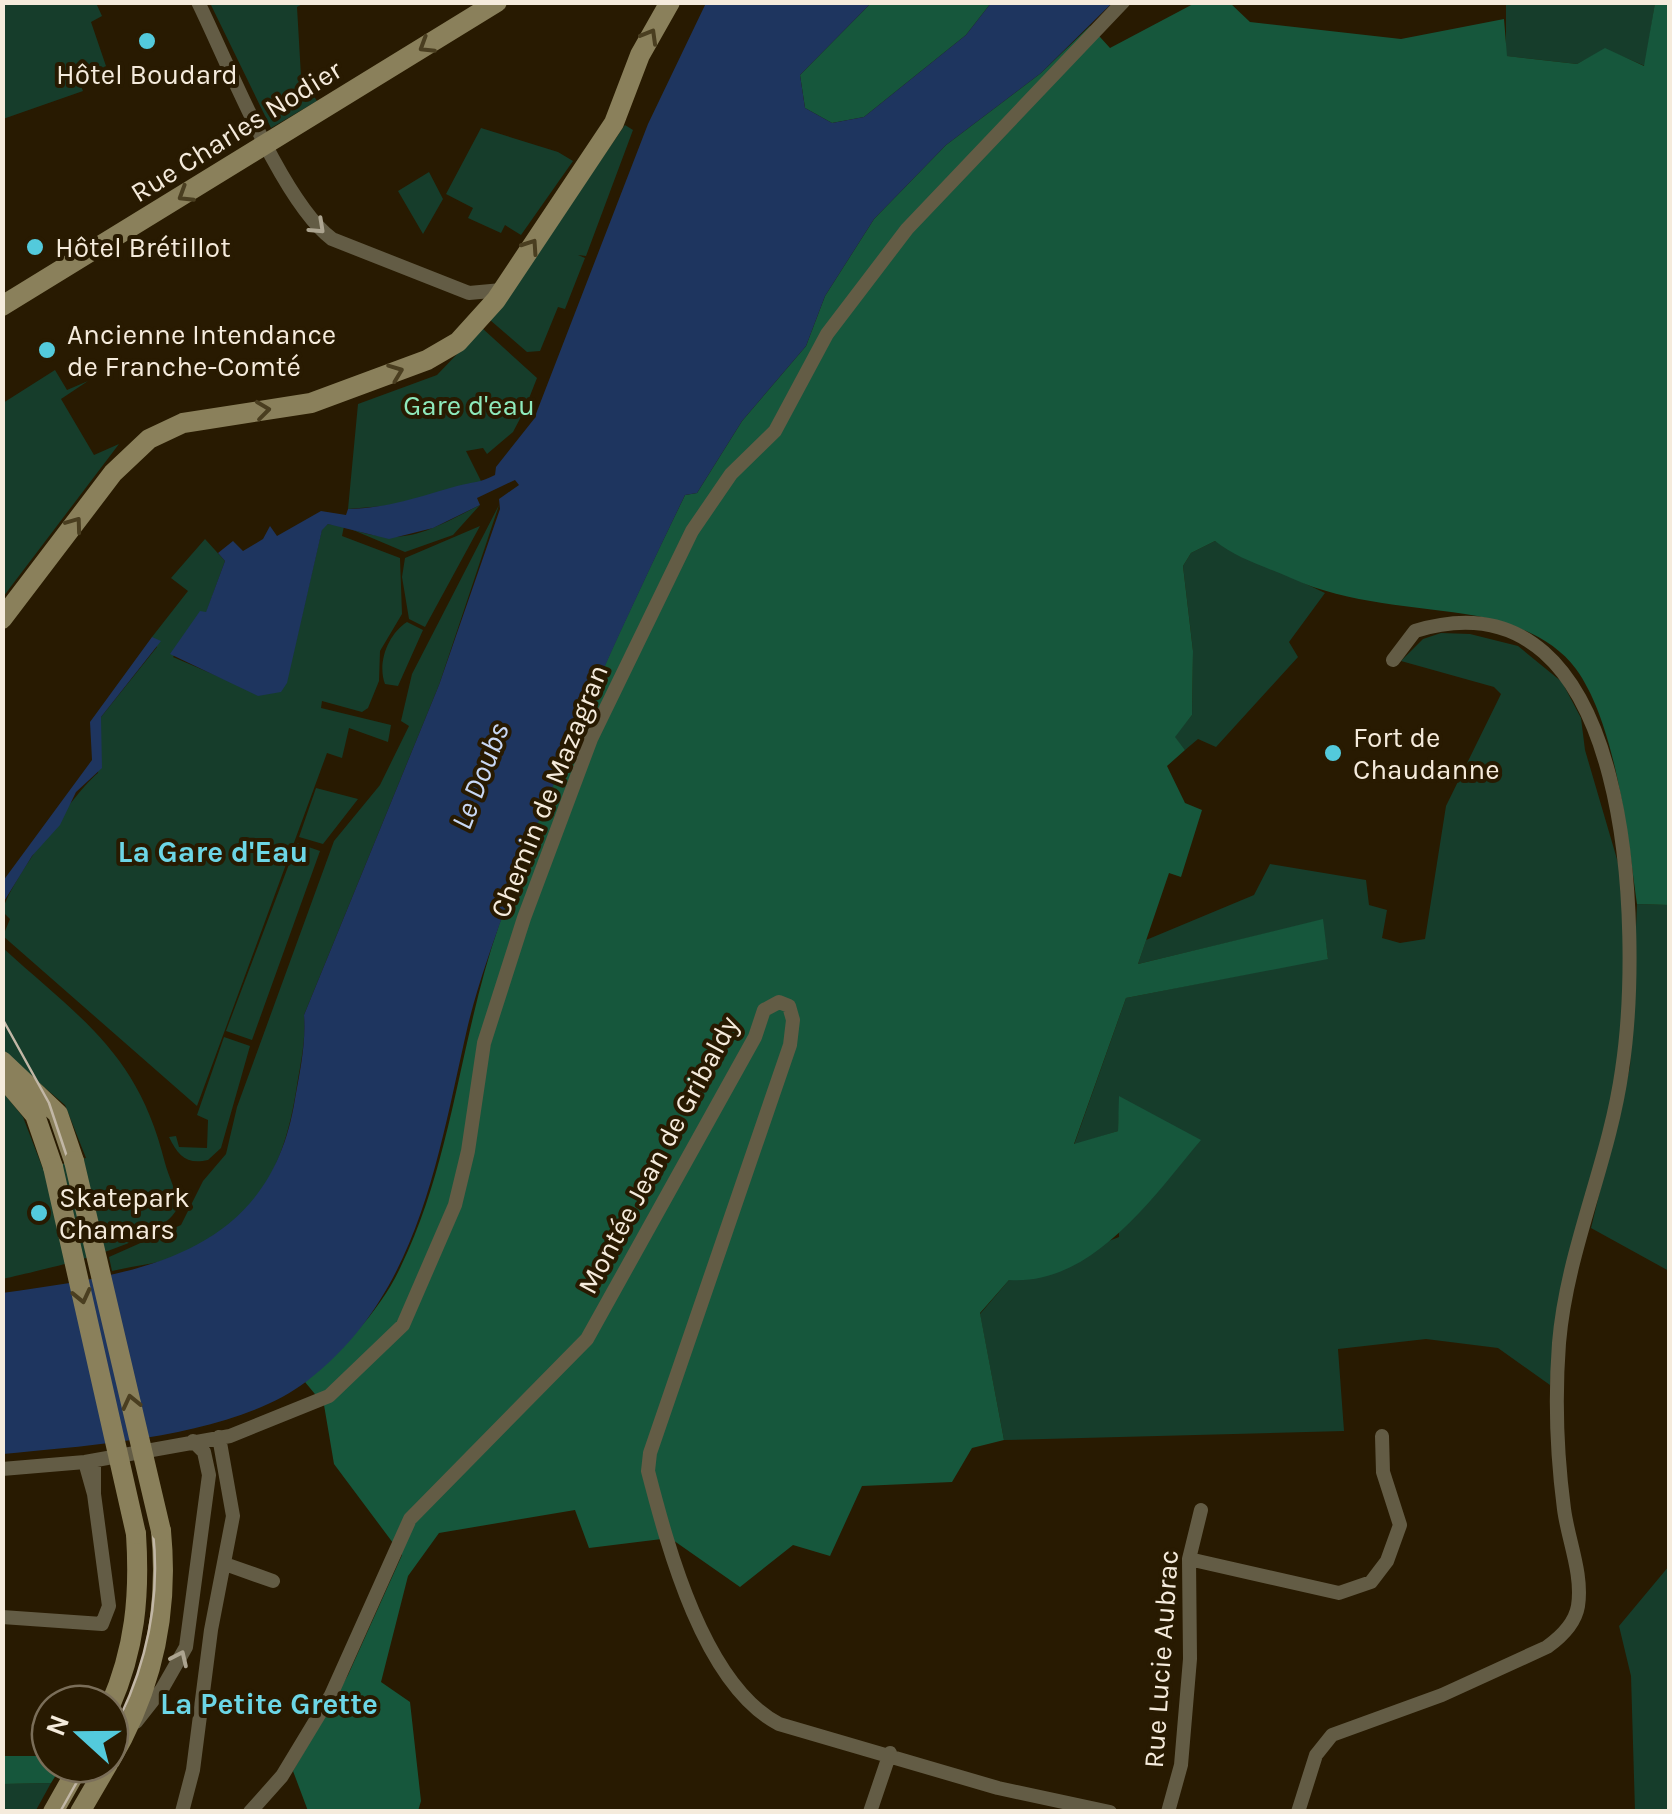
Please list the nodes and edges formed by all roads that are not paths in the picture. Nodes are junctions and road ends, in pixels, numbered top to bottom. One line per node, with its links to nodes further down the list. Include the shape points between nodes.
1 (198, 2): 5 (street)
2 (498, 2): 5 (main road, Rue Charles Nodier, one-way to 5)
3 (670, 2): 6 (main road, one-way to 3, via 614,123)
4 (1122, 2): 13 (street, Chemin de Mazagran, via 907,229 827,334 775,431 731,474 692,530 591,738 524,918 484,1042 455,1205 403,1325 328,1396)
5 (268, 144): 6 (street, one-way to 6, via 301,210 332,239 469,293); 7 (main road, Rue Charles Nodier, one-way to 7)
6 (502, 290): 8 (main road, one-way to 6, via 113,473 149,440 182,424 311,403 427,360 458,342)
7 (2, 306)
8 (2, 619)
9 (1393, 660): 35 (street, via 1415,632 1465,624 1521,639 1564,669 1599,742 1615,804 1631,907 1626,1030 1560,1343 1564,1509 1578,1609 1548,1647 1332,1735 1316,1755)
10 (2, 1061): 23 (main road, one-way to 10, bridge, via 160,1624 160,1531 74,1161 58,1114)
11 (2, 1077): 22 (main road, one-way to 22, bridge, via 35,1115 53,1167 136,1534 138,1612)
12 (1382, 1436): 18 (street, via 1382,1472 1400,1525 1371,1582 1339,1593)
13 (219, 1437): 14 (street, Chemin de Mazagran); 19 (street, via 233,1516)
14 (194, 1441): 15 (street, Chemin de Mazagran); 24 (street, one-way to 14, via 180,1662 191,1626 209,1475)
15 (89, 1462): 16 (street, Chemin de Mazagran); 21 (street, via 108,1606 102,1624)
16 (2, 1469)
17 (1201, 1510): 18 (street, Rue Lucie Aubrac)
18 (1189, 1559): 34 (street, Rue Lucie Aubrac, via 1190,1659 1181,1765)
19 (225, 1564): 20 (street); 30 (street)
20 (273, 1581)
21 (2, 1618)
22 (118, 1684)
23 (130, 1721)
24 (130, 1729)
25 (890, 1753): 31 (street, Montée Jean de Gribaldy, via 758,1712 681,1588 648,1471 790,1045 789,1006 779,1002 764,1010 587,1339 410,1520 331,1695 282,1776); 32 (street); 33 (street, via 998,1788)
26 (69, 1784): 28 (main road)
27 (96, 1784): 29 (main road)
28 (53, 1812)
29 (80, 1812)
30 (182, 1812)
31 (250, 1812)
32 (870, 1812)
33 (1110, 1812)
34 (1168, 1812)
35 (1298, 1812)

